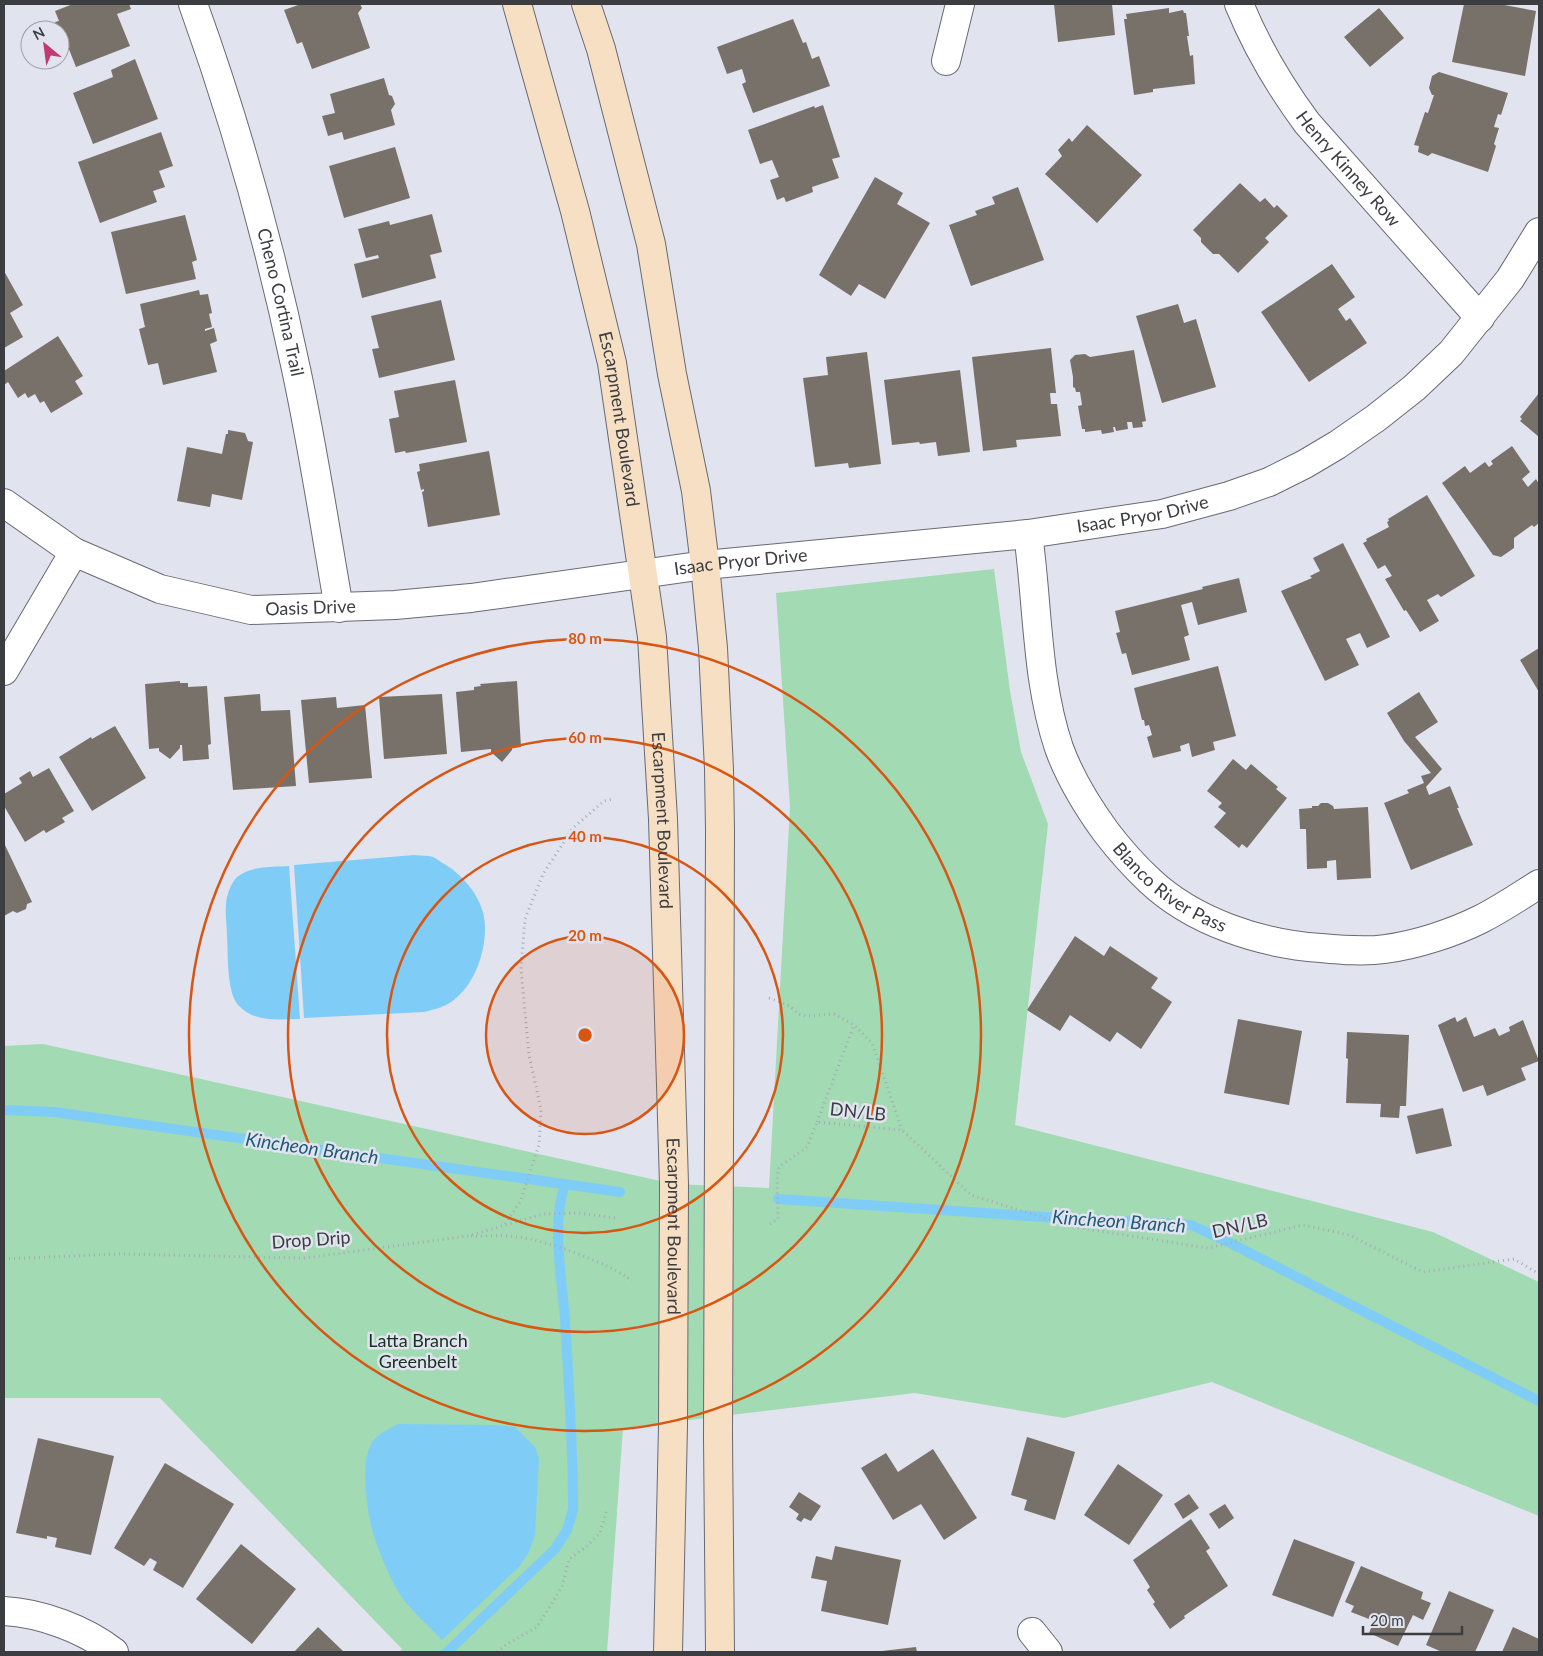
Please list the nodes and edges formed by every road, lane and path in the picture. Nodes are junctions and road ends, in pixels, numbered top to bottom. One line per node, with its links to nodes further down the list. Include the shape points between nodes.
1 (193, 4): 14 (street, Cheno Cortina Trail, via 268,244 296,370)
2 (518, 4): 13 (main road, Escarpment Boulevard, via 575,211 612,363)
3 (586, 4): 12 (main road, via 601,49 650,244 696,491)
4 (960, 4): 6 (street)
5 (1239, 4): 8 (street, Henry Kinney Row, via 1262,55 1307,123)
6 (946, 61)
7 (1539, 232): 8 (street, Isaac Pryor Drive, via 1510,279)
8 (1480, 318): 10 (street, Isaac Pryor Drive, via 1451,353 1376,418 1321,454 1269,482 1162,514)
9 (4, 503): 11 (street, Oasis Drive)
10 (1028, 534): 12 (street, Isaac Pryor Drive); 17 (street, Blanco River Pass, via 1044,687 1060,749 1076,787 1096,818 1150,881 1177,902 1234,930 1275,941 1346,950 1385,949 1447,933 1481,919)
11 (74, 552): 14 (street, Oasis Drive, via 160,589 251,610); 15 (street)
12 (705, 565): 13 (street, Isaac Pryor Drive); 34 (main road, via 716,709 720,822)
13 (642, 573): 14 (street, Oasis Drive, via 471,598); 33 (main road, Escarpment Boulevard, via 651,630 656,698 671,1064 675,1308)
14 (339, 608)
15 (4, 671)
16 (614, 799): 23 (path, via 604,801 573,828 543,874 525,919 521,969 530,1056 541,1109 540,1145 520,1202)
17 (1539, 884)
18 (768, 998): 19 (path, via 790,1006 798,1014 834,1014)
19 (854, 1025): 20 (path); 21 (path, via 872,1043)
20 (817, 1122): 21 (path, DN/LB); 24 (path, DN/LB, via 807,1146 779,1167 778,1219)
21 (902, 1130): 27 (path, DN/LB, via 971,1195 1074,1227 1208,1248 1303,1225 1349,1236 1423,1272 1514,1259)
22 (616, 1218): 23 (path, Drop Drip, via 579,1213 543,1214)
23 (504, 1224): 25 (path, Drop Drip)
24 (770, 1224)
25 (468, 1236): 26 (path, Drop Drip, via 304,1258 119,1254); 28 (path, via 517,1237 540,1242 607,1266)
26 (4, 1259)
27 (1539, 1274)
28 (632, 1281)
29 (606, 1509): 32 (path, via 600,1533 569,1559 562,1587 537,1627)
30 (4, 1611): 31 (street, via 66,1626)
31 (114, 1652)
32 (497, 1652)
33 (668, 1652)
34 (720, 1652)

